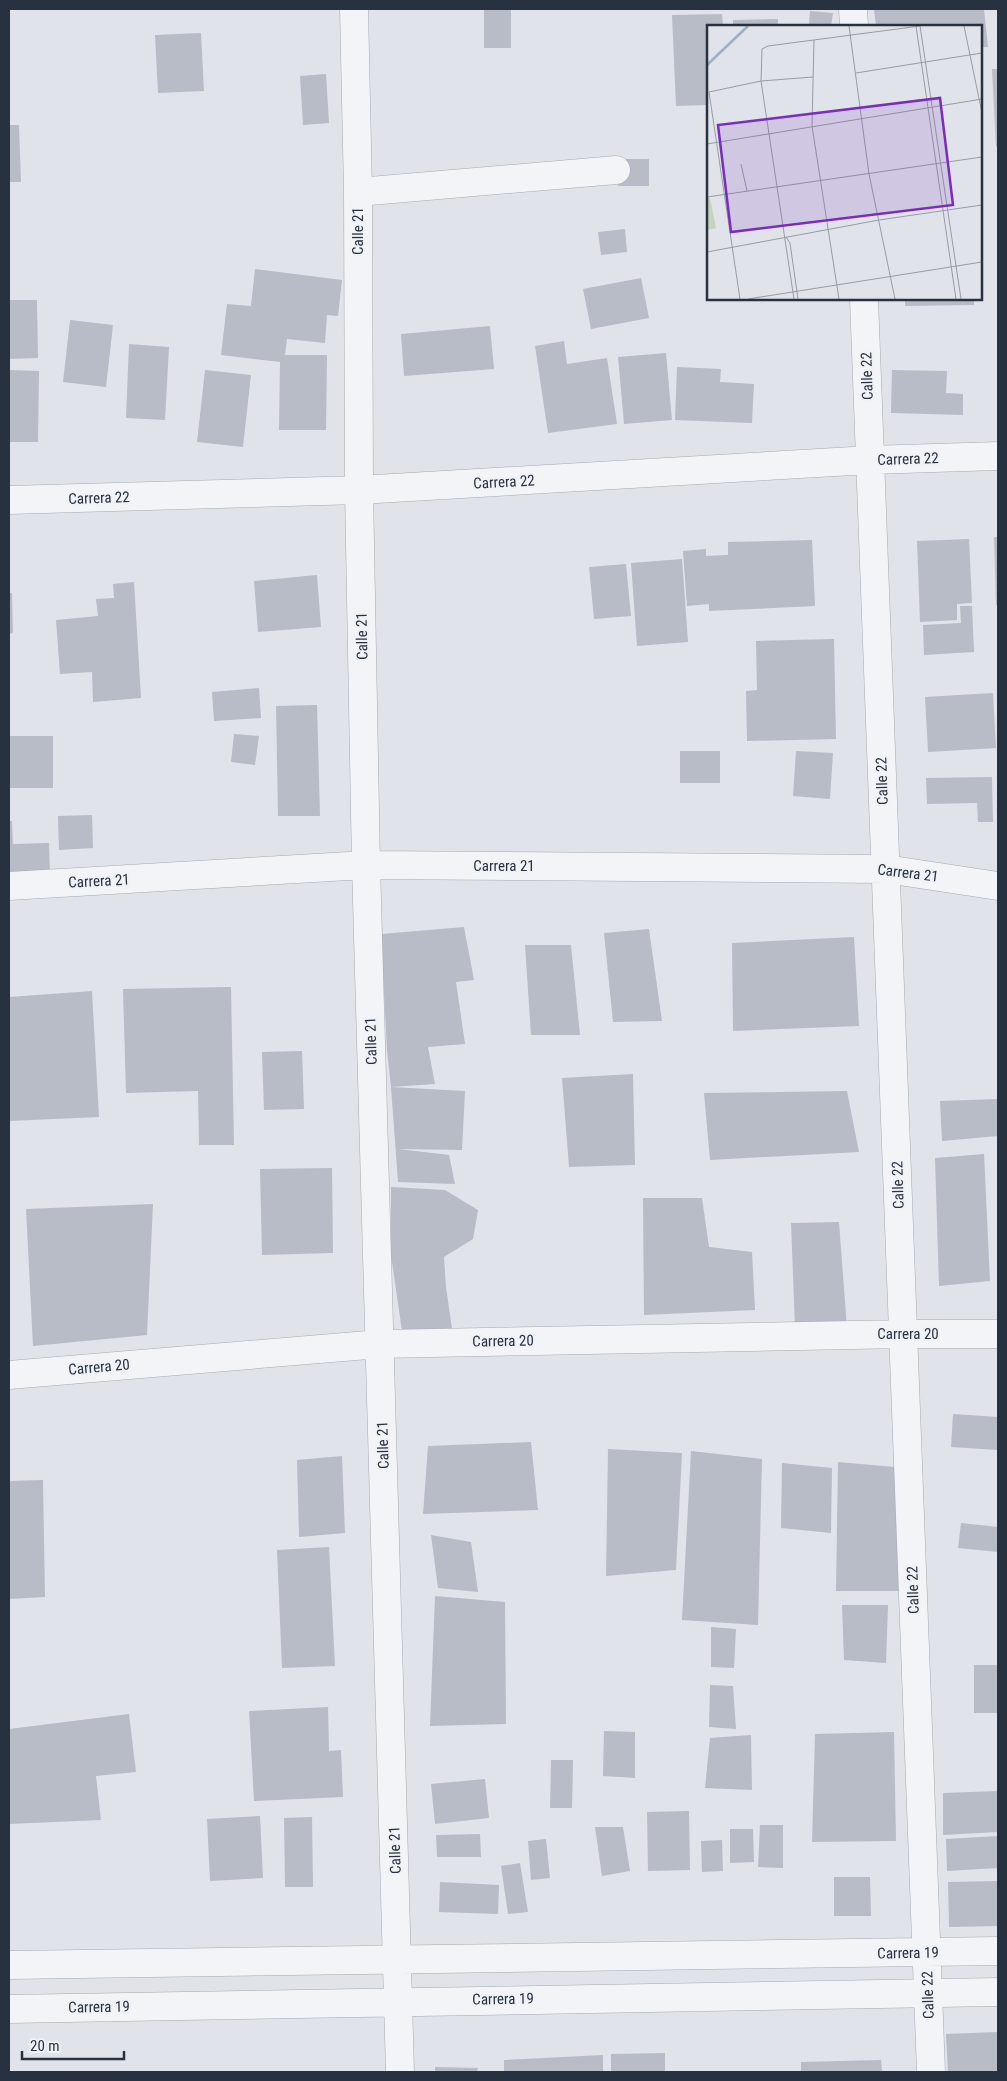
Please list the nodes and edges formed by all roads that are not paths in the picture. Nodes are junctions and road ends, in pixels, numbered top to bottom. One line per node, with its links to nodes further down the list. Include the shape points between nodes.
1 (354, 9): 5 (street, Calle 21)
2 (853, 9): 3 (street)
3 (854, 25)
4 (616, 170): 5 (street)
5 (358, 192): 9 (street, Calle 21)
6 (864, 300): 8 (street, Calle 22)
7 (998, 456): 8 (street, Carrera 22)
8 (870, 460): 9 (street, Carrera 22); 12 (street, Calle 22)
9 (359, 490): 10 (street, Carrera 22); 11 (street, Calle 21)
10 (9, 500)
11 (366, 865): 12 (street, Carrera 21); 13 (street, Carrera 21); 17 (street, Calle 21)
12 (886, 869): 14 (street, Carrera 21); 15 (street, Calle 22)
13 (9, 886)
14 (998, 886)
15 (903, 1334): 16 (street, Carrera 20); 17 (street, Carrera 20); 19 (street, Calle 22)
16 (998, 1334)
17 (380, 1344): 18 (street, Carrera 20); 21 (street, Calle 21)
18 (9, 1375)
19 (927, 1952): 20 (street, Carrera 19); 21 (street, Carrera 19); 24 (street, Calle 22)
20 (998, 1952)
21 (398, 1960): 22 (street, Carrera 19); 25 (street, Calle 21)
22 (9, 1965)
23 (998, 1992): 24 (street, Carrera 19)
24 (928, 1993): 25 (street, Carrera 19); 28 (street, Calle 22)
25 (399, 2001): 26 (street, Carrera 19); 27 (street, Calle 21)
26 (9, 2009)
27 (400, 2072)
28 (931, 2072)

